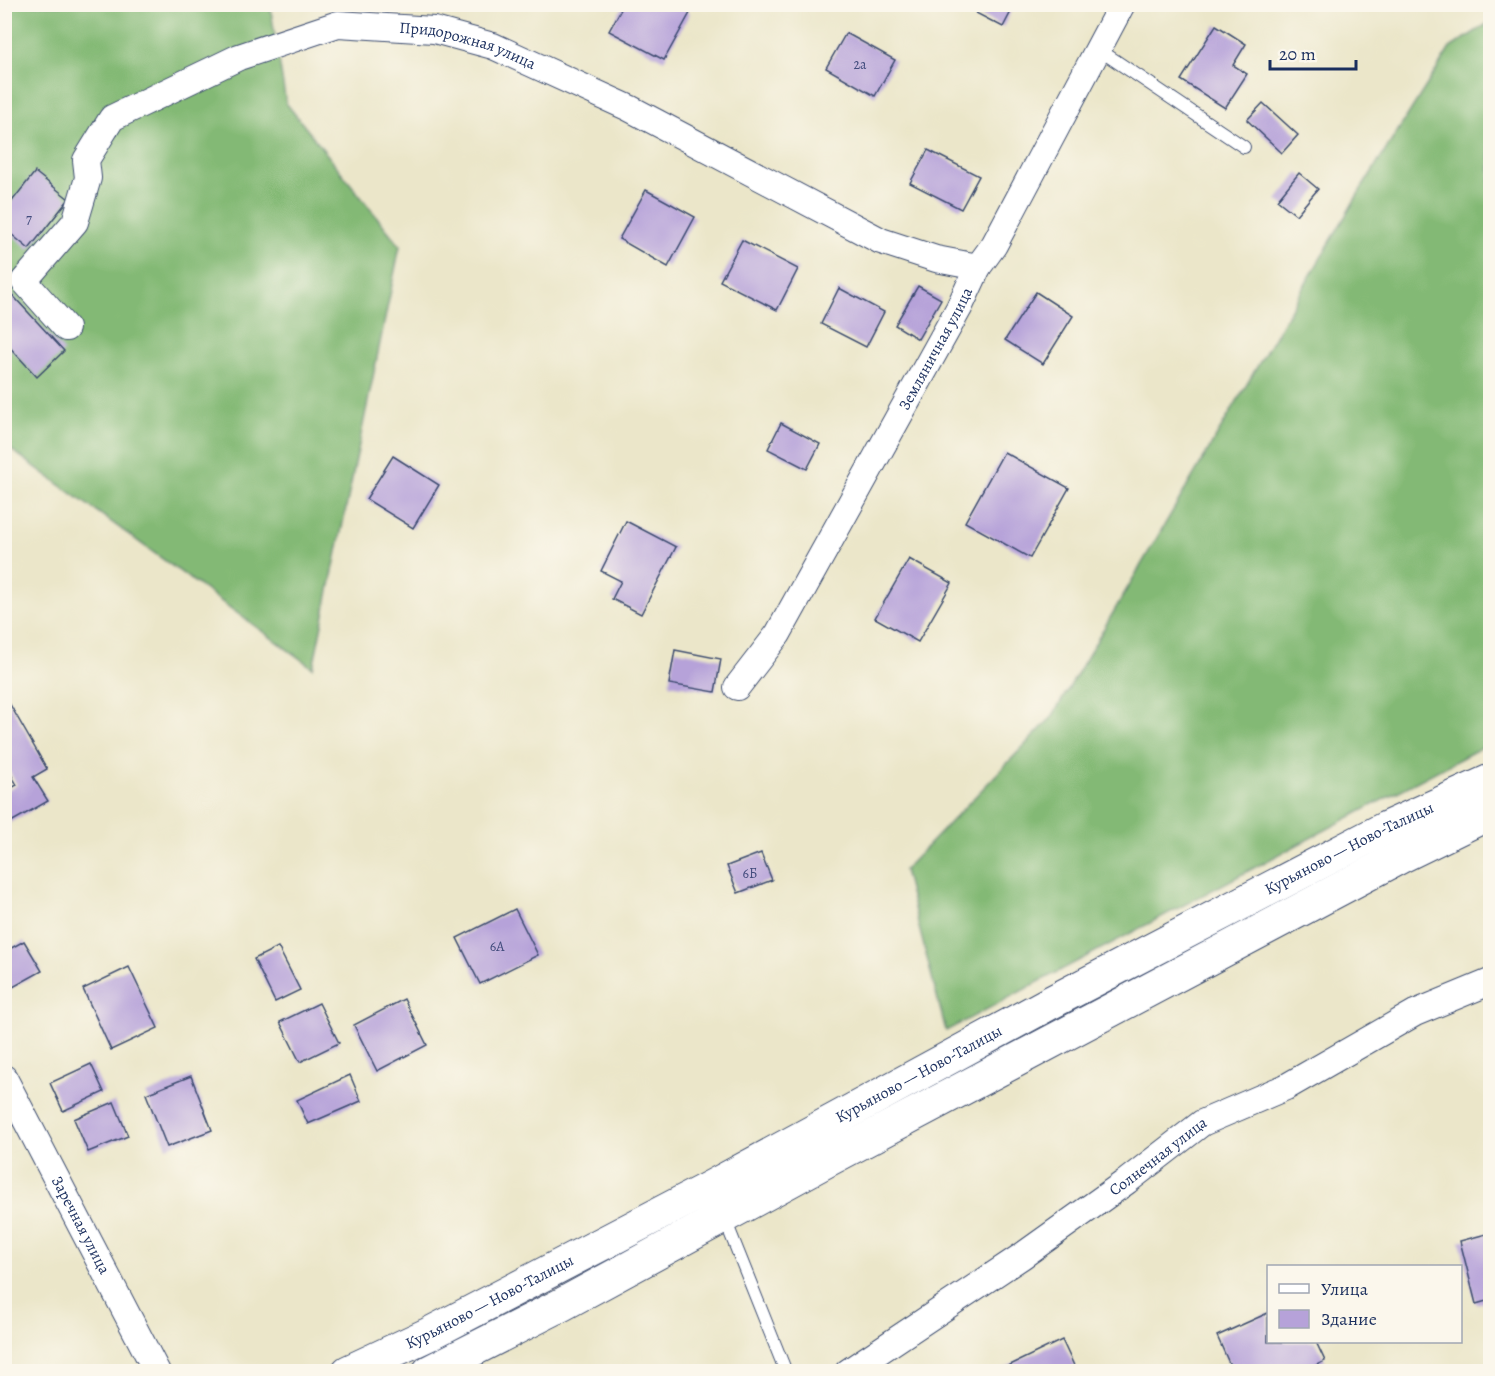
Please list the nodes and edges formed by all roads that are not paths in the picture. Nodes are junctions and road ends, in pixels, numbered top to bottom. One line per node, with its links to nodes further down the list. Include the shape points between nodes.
1 (1122, 4): 2 (street, Земляничная улица)
2 (1098, 49): 3 (lane); 4 (street, Земляничная улица, via 994,245)
3 (1244, 147)
4 (978, 267): 5 (street, Придорожная улица, via 936,259 881,241 629,108 493,46 434,30 338,24 239,57 112,118 86,160 88,178 75,222 24,281); 6 (street, Земляничная улица, via 819,563 778,634)
5 (66, 328)
6 (737, 687)
7 (1491, 781): 13 (main road, Курьяново — Ново-Талицы, via 1386,828 1048,1004 711,1187 429,1334)
8 (1491, 813): 11 (main road, Курьяново — Ново-Талицы, via 1402,856)
9 (1491, 982): 16 (street, Солнечная улица, via 1415,1013 1286,1088 1202,1123 1022,1256)
10 (4, 1078): 12 (street, Заречная улица)
11 (724, 1216): 14 (main road, Курьяново — Ново-Талицы, via 563,1304); 15 (lane)
12 (158, 1371)
13 (348, 1371)
14 (429, 1371)
15 (786, 1371)
16 (848, 1371)

